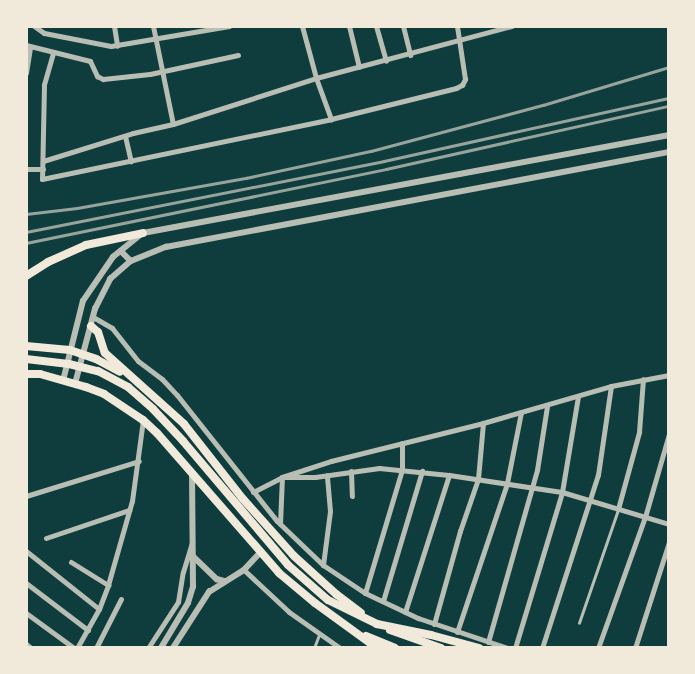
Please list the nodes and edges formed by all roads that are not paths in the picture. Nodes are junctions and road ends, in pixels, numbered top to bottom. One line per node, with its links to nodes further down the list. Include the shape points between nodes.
1 (34, 26): 16 (street, via 44,33)
2 (114, 26): 16 (street)
3 (153, 26): 13 (street)
4 (229, 26): 13 (street)
5 (302, 26): 24 (street)
6 (349, 26): 21 (street)
7 (376, 26): 20 (street)
8 (403, 26): 19 (street)
9 (457, 26): 14 (street)
10 (486, 26): 12 (street)
11 (512, 26): 12 (street)
12 (488, 33): 14 (street)
13 (156, 40): 16 (street); 22 (street)
14 (460, 41): 19 (street); 25 (street, via 465,79 462,85)
15 (28, 46): 17 (street); 23 (street)
16 (117, 46)
17 (53, 53): 22 (street, via 90,61 103,79); 30 (street, via 44,85)
18 (238, 55): 22 (street)
19 (410, 55): 20 (street)
20 (386, 61): 21 (street)
21 (359, 67): 24 (street)
22 (164, 71): 26 (street)
23 (26, 73)
24 (316, 78): 25 (street); 26 (street)
25 (331, 119): 31 (street)
26 (173, 124): 28 (street)
27 (669, 135): 34 (street)
28 (125, 136): 30 (street); 31 (street)
29 (669, 152): 36 (street, via 166,247)
30 (43, 161): 33 (street)
31 (131, 161): 33 (street, via 42,178)
32 (26, 169): 33 (street)
33 (43, 169)
34 (143, 234): 35 (street); 37 (highway, via 86,245)
35 (121, 251): 36 (street); 41 (street, via 98,276 83,301)
36 (131, 262): 38 (street, via 110,279)
37 (27, 274)
38 (93, 317): 39 (street); 69 (street, via 112,328 138,361 177,395)
39 (90, 326): 42 (street); 46 (highway, via 98,332 105,353)
40 (26, 346): 41 (highway)
41 (70, 350): 42 (highway); 48 (street)
42 (82, 355): 46 (highway); 49 (street)
43 (26, 359): 98 (highway, via 98,371 128,387 168,424 288,565 328,600)
44 (26, 374): 48 (highway, via 40,374)
45 (669, 374): 47 (street)
46 (130, 377): 98 (highway, via 184,424 243,499 294,556 336,594)
47 (643, 379): 50 (street); 74 (street, via 638,438)
48 (63, 381): 49 (highway)
49 (75, 384): 54 (highway, via 104,394)
50 (611, 386): 51 (street); 73 (street, via 602,453)
51 (578, 396): 52 (street); 70 (street)
52 (547, 406): 53 (street); 68 (street)
53 (521, 412): 55 (street); 67 (street)
54 (143, 420): 58 (street); 61 (highway)
55 (483, 423): 57 (street); 66 (street)
56 (669, 434): 76 (street)
57 (402, 443): 59 (street); 65 (street)
58 (139, 461): 71 (street); 75 (street)
59 (402, 470): 60 (street); 62 (street); 91 (street)
60 (351, 471): 63 (street); 72 (street)
61 (192, 472): 80 (street); 83 (highway)
62 (422, 472): 64 (street); 93 (street)
63 (327, 475): 65 (street); 86 (street, via 330,511)
64 (449, 475): 66 (street); 95 (street)
65 (282, 477): 69 (street); 77 (street)
66 (478, 479): 67 (street); 99 (street)
67 (507, 483): 68 (street); 104 (street)
68 (532, 487): 70 (street); 106 (street)
69 (253, 492): 77 (street)
70 (562, 492): 73 (street); 121 (street)
71 (26, 496)
72 (352, 496)
73 (590, 502): 74 (street); 122 (street)
74 (618, 509): 76 (street); 97 (lane)
75 (129, 510): 79 (street); 90 (street)
76 (645, 517): 78 (street); 123 (street)
77 (280, 524): 86 (street)
78 (669, 524)
79 (46, 538)
80 (194, 538): 84 (street); 111 (street, via 178,602)
81 (669, 542): 124 (street)
82 (26, 551): 94 (street)
83 (261, 552): 87 (street); 103 (highway, via 279,573)
84 (194, 557): 88 (street, via 217,579); 100 (street, via 194,587)
85 (71, 562): 90 (street)
86 (322, 565): 91 (street)
87 (244, 570): 88 (street); 105 (street)
88 (226, 581): 102 (street, via 210,592)
89 (26, 583): 101 (street)
90 (108, 585): 94 (street)
91 (365, 593): 93 (street)
92 (121, 599): 110 (street)
93 (383, 601): 95 (street)
94 (99, 609): 101 (street)
95 (405, 612): 99 (street)
96 (26, 613): 109 (street)
97 (579, 623)
98 (377, 624): 118 (highway); 119 (highway)
99 (434, 624): 104 (street)
100 (176, 625): 102 (street); 112 (street)
101 (88, 630): 109 (street)
102 (184, 630): 113 (street)
103 (355, 631): 116 (highway); 117 (highway)
104 (457, 632): 106 (street)
105 (319, 635): 114 (lane); 115 (street)
106 (488, 642): 120 (street)
107 (26, 644): 108 (street)
108 (31, 648)
109 (76, 648)
110 (96, 648)
111 (148, 648)
112 (160, 648)
113 (173, 648)
114 (314, 648)
115 (340, 648)
116 (377, 648)
117 (395, 648)
118 (441, 648)
119 (479, 648)
120 (507, 648)
121 (514, 648)
122 (542, 648)
123 (598, 648)
124 (635, 648)

